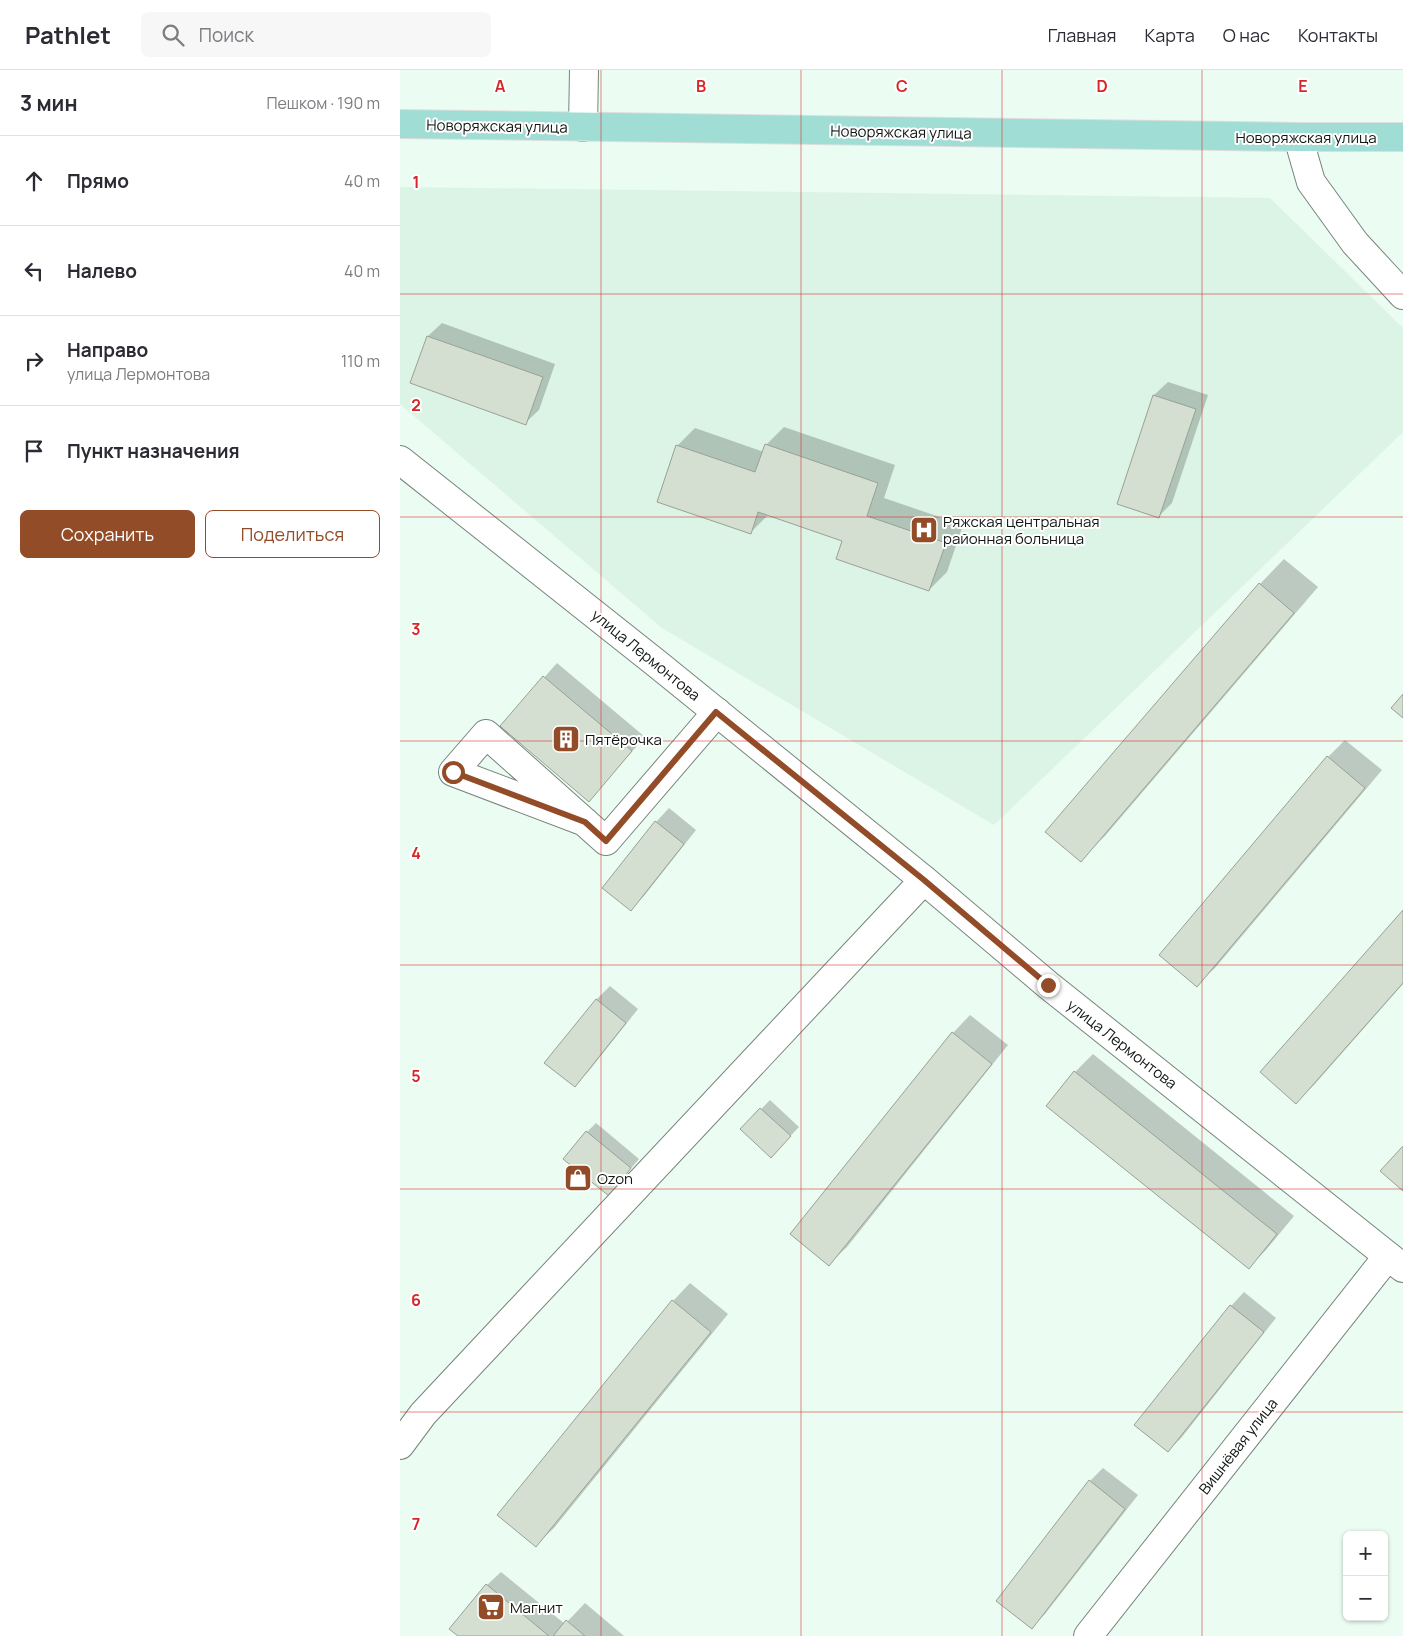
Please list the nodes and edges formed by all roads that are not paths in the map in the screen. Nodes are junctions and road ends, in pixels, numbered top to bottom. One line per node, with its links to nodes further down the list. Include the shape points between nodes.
1 (584, 70): 3 (street)
2 (400, 124): 3 (main road, Новоряжская улица)
3 (583, 127): 4 (main road, Новоряжская улица)
4 (1298, 137): 5 (main road, Новоряжская улица); 6 (street, via 1311,182 1356,243)
5 (1403, 137)
6 (1403, 294)
7 (400, 460): 8 (street, улица Лермонтова)
8 (716, 712): 9 (street, via 606,841); 10 (street, улица Лермонтова)
9 (585, 822)
10 (924, 880): 11 (street, улица Лермонтова, via 1048,985); 12 (street, via 423,1414)
11 (1396, 1262): 13 (street, Вишнёвая улица)
12 (400, 1445)
13 (1088, 1636)

